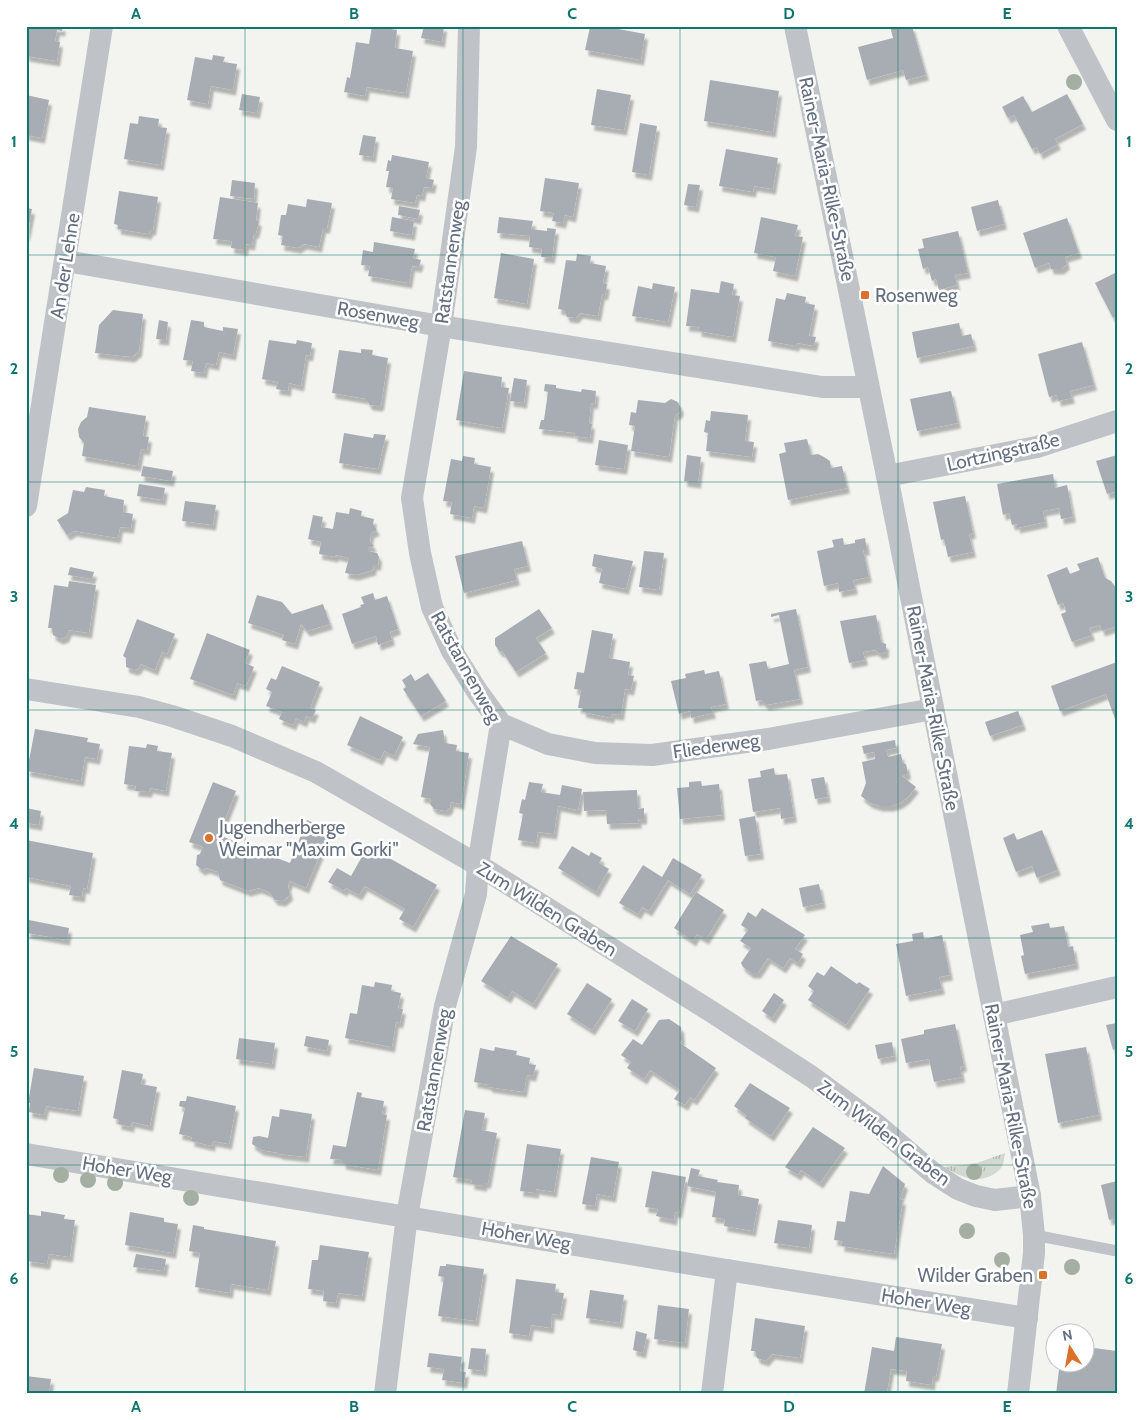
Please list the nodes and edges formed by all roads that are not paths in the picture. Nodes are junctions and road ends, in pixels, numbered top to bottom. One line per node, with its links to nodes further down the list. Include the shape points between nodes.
1 (102, 26): 6 (street, An der Lehne)
2 (469, 26): 7 (street, Ratstannenweg, via 466,147)
3 (795, 26): 8 (street, Rainer-Maria-Rilke-Straße)
4 (1068, 26): 5 (street)
5 (1117, 120)
6 (66, 261): 7 (street, Rosenweg); 11 (street, An der Lehne)
7 (441, 326): 8 (street, Rosenweg, via 822,387); 14 (street, Ratstannenweg, via 412,498 420,553 432,607 452,651)
8 (868, 387): 10 (street, Rainer-Maria-Rilke-Straße)
9 (1117, 421): 10 (street, Lortzingstraße, via 1038,447)
10 (887, 476): 13 (street, Rainer-Maria-Rilke-Straße)
11 (26, 506)
12 (26, 689): 15 (street, Zum Wilden Graben, via 139,707 232,736 316,772)
13 (933, 709): 14 (street, Fliederweg, via 768,739 652,754 595,753 548,744); 17 (street, Rainer-Maria-Rilke-Straße)
14 (501, 724): 15 (street, Ratstannenweg)
15 (478, 865): 19 (street, Zum Wilden Graben, via 812,1077 876,1124 933,1173 958,1189 995,1200); 20 (street, Ratstannenweg, via 476,894 445,1006)
16 (1117, 987): 17 (street)
17 (994, 1015): 19 (street, Rainer-Maria-Rilke-Straße)
18 (26, 1154): 20 (street, Hoher Weg)
19 (1030, 1196): 21 (street, Rainer-Maria-Rilke-Straße)
20 (407, 1216): 23 (street, Hoher Weg); 25 (street, Ratstannenweg)
21 (1034, 1236): 22 (lane); 24 (street, Rainer-Maria-Rilke-Straße)
22 (1117, 1251)
23 (727, 1270): 24 (street, Hoher Weg); 26 (street)
24 (1027, 1318): 27 (street, Rainer-Maria-Rilke-Straße)
25 (385, 1394)
26 (712, 1394)
27 (1018, 1394)

